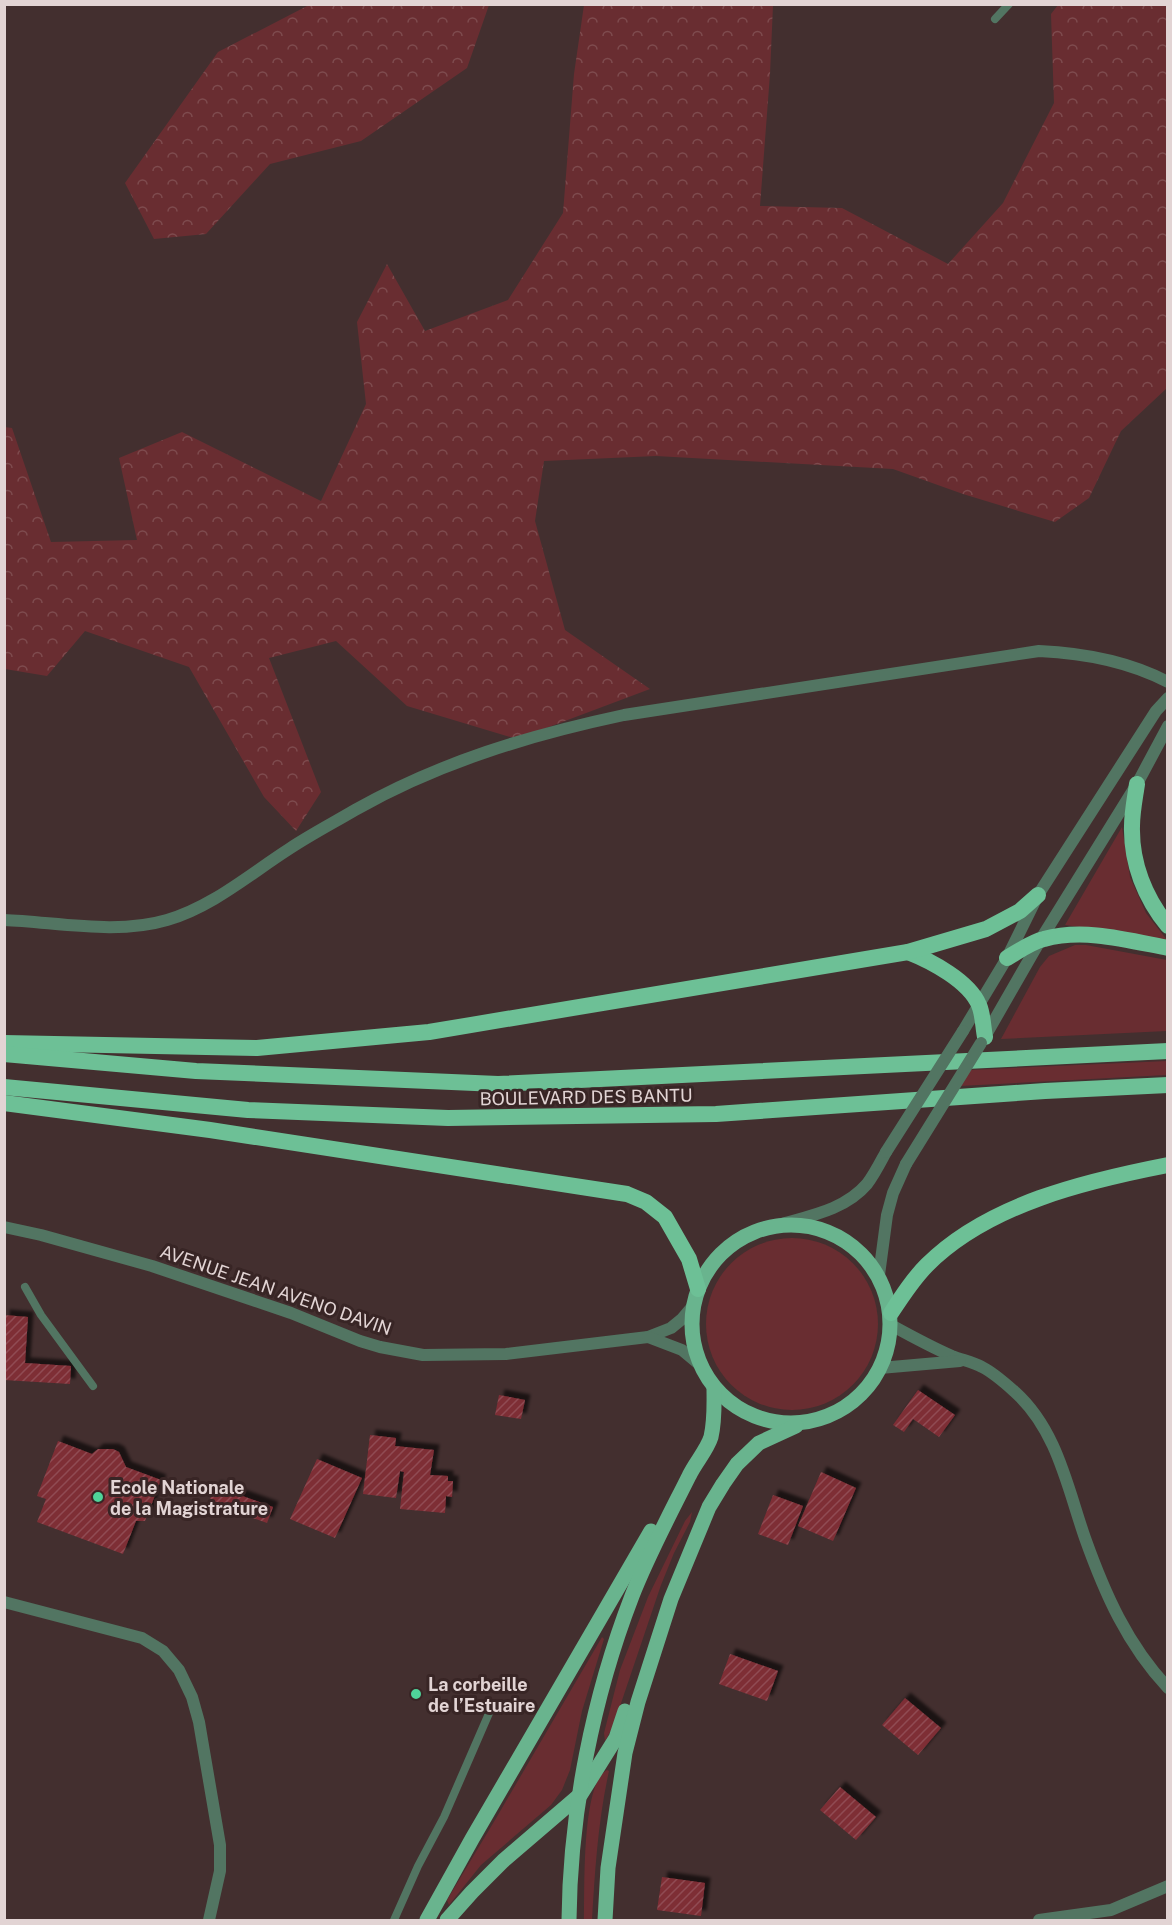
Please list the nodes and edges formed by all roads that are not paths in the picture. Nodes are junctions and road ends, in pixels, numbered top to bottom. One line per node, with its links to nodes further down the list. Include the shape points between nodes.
1 (1009, 4): 2 (lane)
2 (995, 19)
3 (1167, 682): 8 (street, via 1118,662 1039,651 560,728 425,775 357,809 252,876 167,920 100,927)
4 (1167, 698): 7 (street)
5 (1167, 726): 6 (street)
6 (1137, 784): 9 (highway, via 1133,851 1143,884); 10 (street)
7 (1038, 895): 12 (highway, via 1020,911 986,929); 13 (street)
8 (4, 920)
9 (1167, 926)
10 (1041, 939): 11 (highway, via 1096,935); 13 (highway); 15 (street)
11 (1167, 948)
12 (908, 952): 14 (highway, via 930,960 964,986); 16 (highway, via 429,1032 257,1048)
13 (1007, 958): 14 (street)
14 (979, 1005): 15 (highway); 23 (street, bridge, via 868,1183 844,1203 825,1212)
15 (983, 1040): 25 (street, bridge, via 906,1164 893,1193)
16 (4, 1044)
17 (1167, 1051): 18 (highway, BOULEVARD DES BANTU, via 498,1084 196,1071)
18 (4, 1054)
19 (1167, 1085): 20 (highway, BOULEVARD DES BANTU, via 716,1114 448,1118 248,1110)
20 (4, 1087)
21 (4, 1103): 27 (highway, via 210,1130 627,1194 665,1217 689,1259)
22 (1167, 1165): 29 (highway, via 1080,1185 997,1218 935,1258 914,1279)
23 (778, 1225): 25 (main road, via 818,1228 836,1235 853,1245); 27 (main road, via 735,1241 713,1262)
24 (4, 1227): 30 (street, AVENUE JEAN AVENO DAVIN, via 152,1266 360,1341 423,1355 506,1354)
25 (879, 1275): 29 (main road)
26 (25, 1287): 34 (lane)
27 (698, 1289): 28 (main road)
28 (693, 1306): 30 (street, via 672,1328); 32 (main road, via 692,1336)
29 (891, 1319): 31 (street, via 927,1344); 33 (main road, via 889,1343)
30 (648, 1337): 32 (street, via 682,1350)
31 (964, 1360): 33 (street); 40 (street, via 1002,1381 1041,1422 1061,1464 1085,1539 1120,1623)
32 (700, 1365): 35 (main road)
33 (880, 1368): 36 (main road, via 857,1399 835,1413)
34 (93, 1386)
35 (714, 1387): 36 (main road, via 736,1407 765,1420); 37 (main road, via 710,1440)
36 (810, 1421): 38 (main road, via 759,1443 737,1464 710,1508)
37 (690, 1474): 42 (main road, via 656,1542 616,1638); 46 (main road, via 657,1522)
38 (671, 1599): 42 (main road, via 651,1631 616,1738); 49 (main road, via 625,1753 609,1857)
39 (4, 1602): 44 (street, via 142,1638 163,1651 179,1670 199,1722 220,1845 220,1871)
40 (1167, 1688)
41 (490, 1711): 45 (lane)
42 (581, 1794): 47 (main road, via 503,1861); 48 (main road, via 570,1877)
43 (1167, 1886): 50 (street, via 1111,1910)
44 (210, 1920)
45 (394, 1920)
46 (427, 1920)
47 (447, 1920)
48 (569, 1920)
49 (605, 1920)
50 (1039, 1920)

